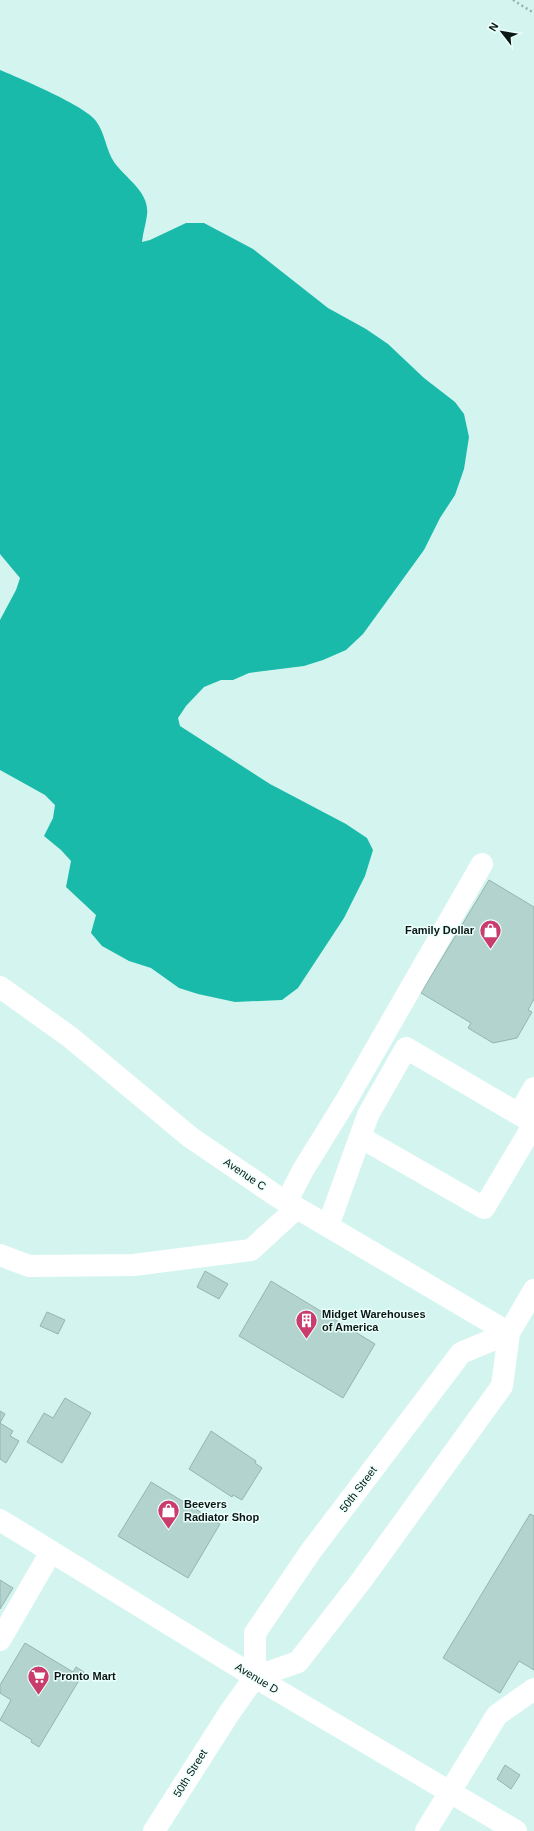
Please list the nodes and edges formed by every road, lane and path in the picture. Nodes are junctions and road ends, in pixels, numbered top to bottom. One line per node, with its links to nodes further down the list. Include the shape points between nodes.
1 (513, 0): 2 (path)
2 (534, 13)
3 (482, 864): 8 (street, via 347,1099 303,1170)
4 (0, 988): 8 (street, Avenue C, via 70,1037 190,1137)
5 (534, 1088): 6 (street)
6 (529, 1120): 7 (street, via 484,1208); 7 (street, via 406,1048 368,1115)
7 (360, 1137): 9 (street)
8 (292, 1204): 9 (street, Avenue C); 10 (street, via 251,1250 134,1265 29,1266)
9 (328, 1226): 12 (street, Avenue C)
10 (0, 1255)
11 (534, 1290): 12 (street)
12 (509, 1333): 16 (street, via 502,1386 361,1581 298,1662); 16 (street, 50th Street, via 461,1353 311,1551 254,1633)
13 (0, 1520): 14 (street, Avenue D)
14 (51, 1552): 15 (street); 16 (street, Avenue D)
15 (0, 1640)
16 (255, 1677): 18 (street, Avenue D); 19 (street, 50th Street)
17 (534, 1689): 18 (street, via 497,1715)
18 (450, 1792): 20 (street); 21 (street, Avenue D)
19 (154, 1831)
20 (426, 1831)
21 (516, 1831)

